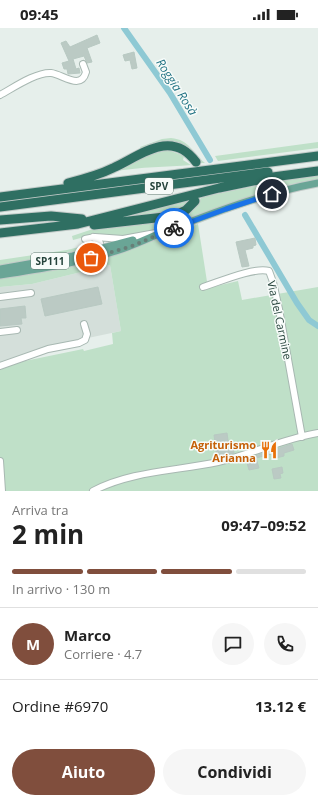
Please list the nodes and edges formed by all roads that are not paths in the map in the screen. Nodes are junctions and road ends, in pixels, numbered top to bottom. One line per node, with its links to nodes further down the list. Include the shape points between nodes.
1 (83, 64): 2 (street, via 86,72 82,79 76,81 58,74 46,73)
2 (0, 95)
3 (318, 156): 8 (highway, SPV)
4 (196, 162): 8 (highway, via 182,149 159,146 94,176 64,184 21,190)
5 (318, 166): 10 (highway, SPV)
6 (318, 171): 12 (highway, via 225,187)
7 (318, 183): 14 (main road, SP111, via 251,200)
8 (4, 196)
9 (195, 201): 13 (highway, via 184,211 170,216 93,225)
10 (0, 207)
11 (0, 220): 12 (highway, via 51,216)
12 (92, 220): 13 (highway)
13 (78, 224): 15 (highway)
14 (163, 232): 16 (street, via 125,239); 18 (main road, SP111); 20 (main road, SP111, via 132,246 91,258)
15 (0, 233)
16 (93, 237): 17 (street); 18 (street, via 99,242)
17 (85, 239)
18 (99, 250): 19 (main road, SP111)
19 (0, 270)
20 (0, 275)
21 (203, 287): 29 (street, Via del Carmine, via 235,276 262,270 269,271 278,302)
22 (31, 293): 23 (street)
23 (0, 297)
24 (84, 324): 27 (street, via 87,334 85,340 80,343 48,349)
25 (17, 330): 26 (street)
26 (0, 332)
27 (0, 366)
28 (318, 434): 29 (street)
29 (302, 437): 32 (street, via 219,462 114,481)
30 (0, 461): 31 (street)
31 (2, 491)
32 (93, 491)

